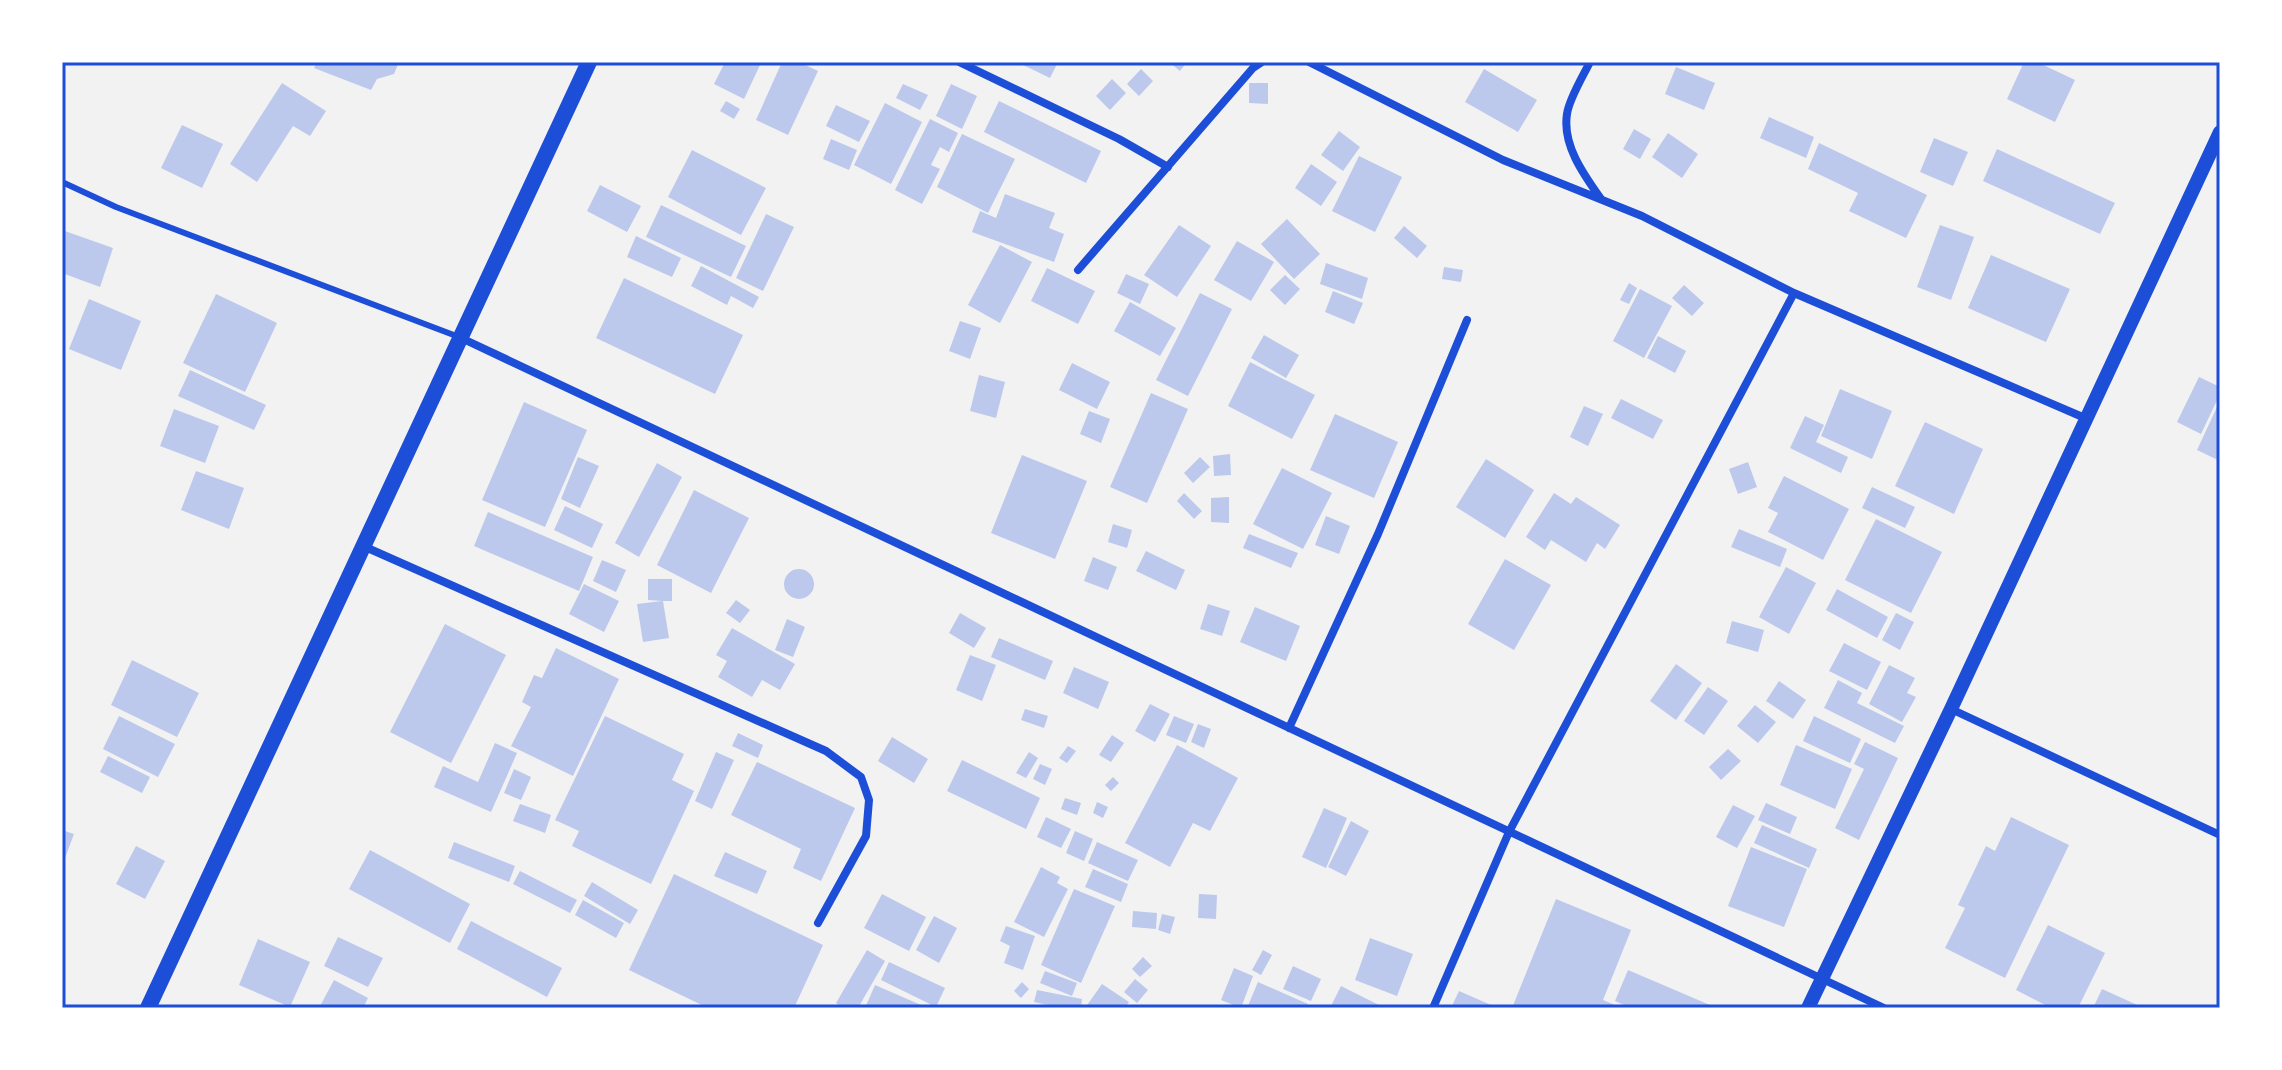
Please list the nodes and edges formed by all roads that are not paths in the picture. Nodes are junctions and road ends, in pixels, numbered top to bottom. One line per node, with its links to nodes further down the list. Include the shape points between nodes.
1 (589, 62): 14 (main road)
2 (959, 62): 8 (street)
3 (1262, 62): 8 (street)
4 (1309, 62): 10 (street, via 1503,160)
5 (1590, 62): 10 (street, via 1567,112 1567,135 1581,170)
6 (2220, 132): 7 (street)
7 (2216, 151): 15 (street)
8 (1168, 167): 11 (street)
9 (62, 182): 14 (lane)
10 (1602, 200): 12 (street)
11 (1078, 270)
12 (1794, 293): 15 (street); 19 (street)
13 (1467, 320): 18 (street)
14 (459, 337): 16 (main road); 18 (street)
15 (2085, 418): 17 (street)
16 (362, 545): 21 (street, via 826,751 861,777 869,800 866,836); 23 (main road)
17 (1951, 709): 20 (street); 22 (street)
18 (1289, 728): 19 (street)
19 (1509, 832): 22 (street); 24 (street)
20 (2220, 835)
21 (818, 923)
22 (1822, 979): 25 (street); 26 (street)
23 (148, 1008)
24 (1433, 1008)
25 (1808, 1008)
26 (1884, 1008)

